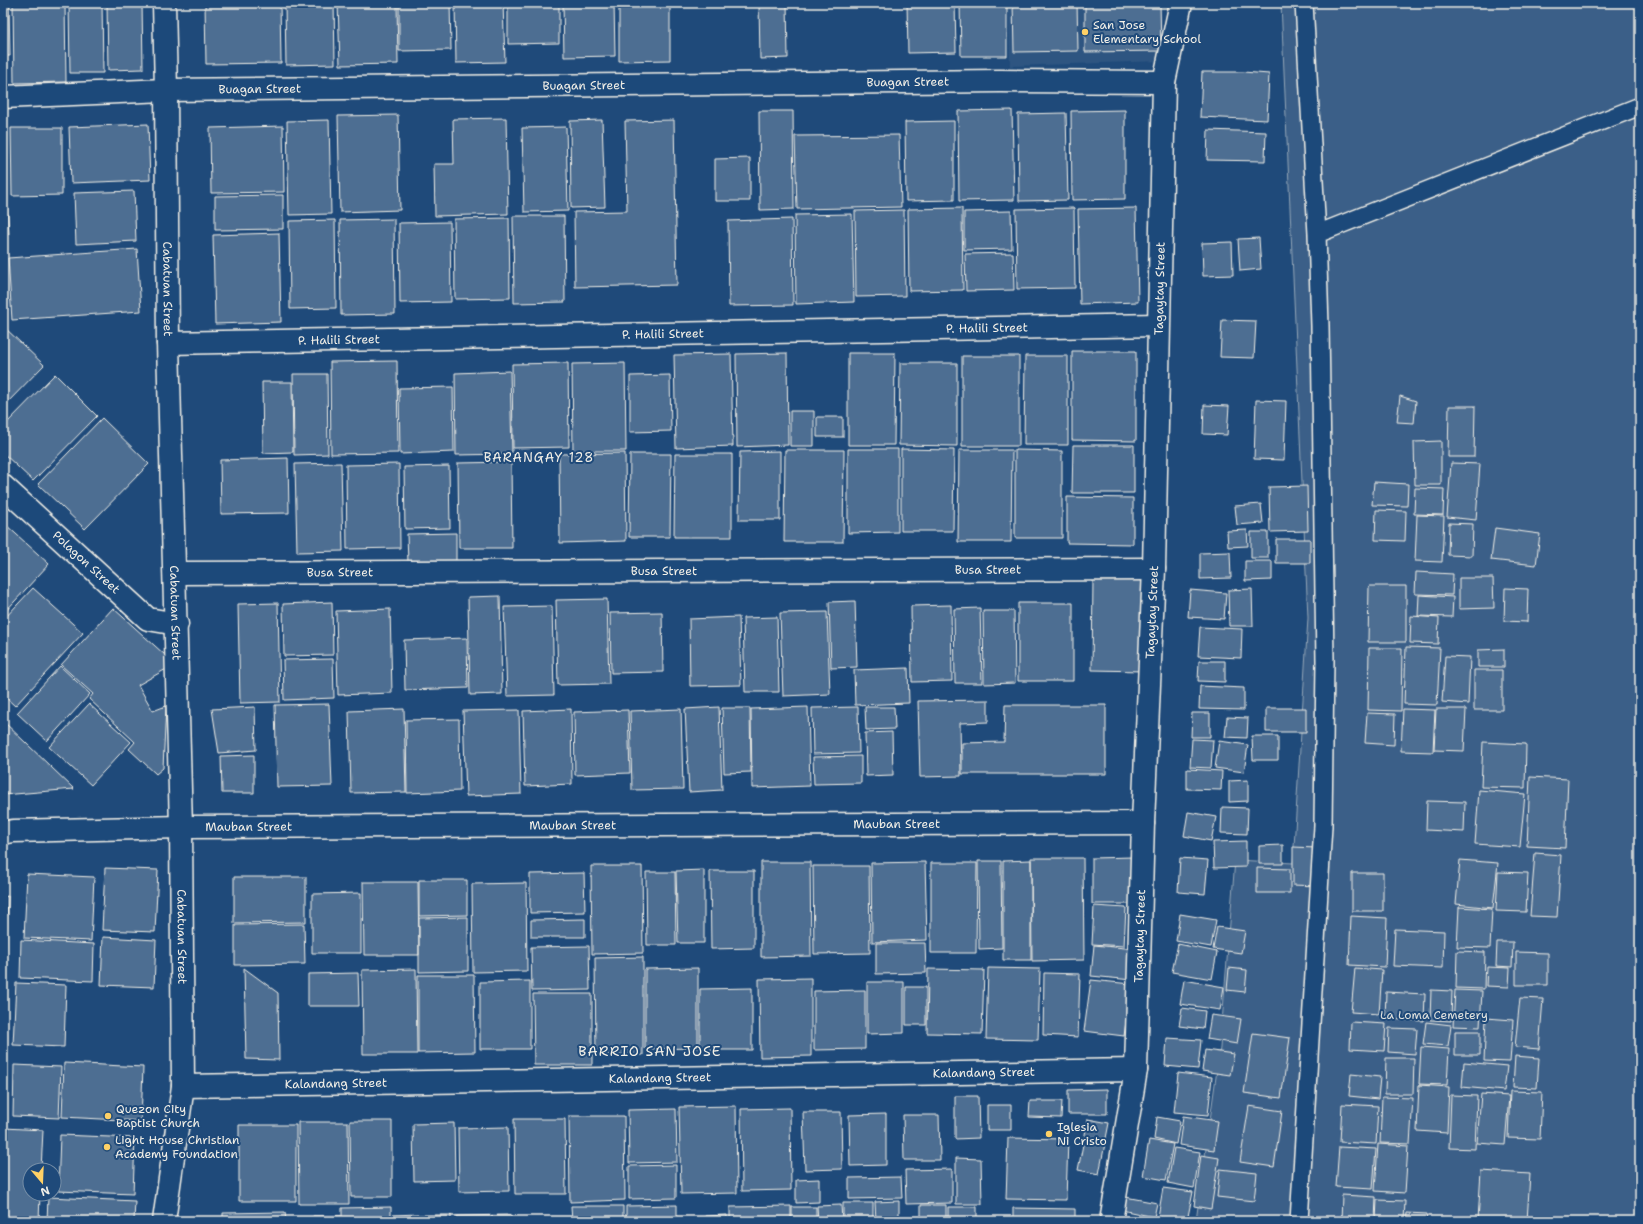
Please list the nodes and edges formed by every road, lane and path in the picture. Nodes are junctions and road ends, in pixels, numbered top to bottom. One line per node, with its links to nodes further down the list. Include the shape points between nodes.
1 (164, 3): 5 (street, Cabatuan Street)
2 (1181, 3): 4 (street, Tagaytay Street)
3 (1304, 3): 8 (lane)
4 (1164, 82): 5 (street, Buagan Street, via 1000,81); 9 (street, Tagaytay Street)
5 (166, 90): 6 (street, Buagan Street); 10 (street, Cabatuan Street)
6 (3, 97)
7 (1640, 106): 8 (lane)
8 (1317, 234): 22 (lane, via 1325,662 1323,826)
9 (1158, 326): 10 (street, P. Halili Street); 12 (street, Tagaytay Street)
10 (168, 343): 13 (street, Cabatuan Street)
11 (3, 486): 14 (street, Polagon Street, via 148,619)
12 (1154, 570): 13 (street, Busa Street); 15 (street, Tagaytay Street)
13 (175, 572): 14 (street, Cabatuan Street)
14 (177, 624): 16 (street, Cabatuan Street)
15 (1143, 823): 16 (street, Mauban Street); 18 (street, Tagaytay Street)
16 (181, 827): 17 (street, Mauban Street); 19 (street, Cabatuan Street)
17 (3, 833)
18 (1136, 1070): 19 (street, Kalandang Street); 21 (street, Tagaytay Street)
19 (183, 1086): 20 (street, Cabatuan Street)
20 (164, 1221)
21 (1111, 1221)
22 (1299, 1221)

